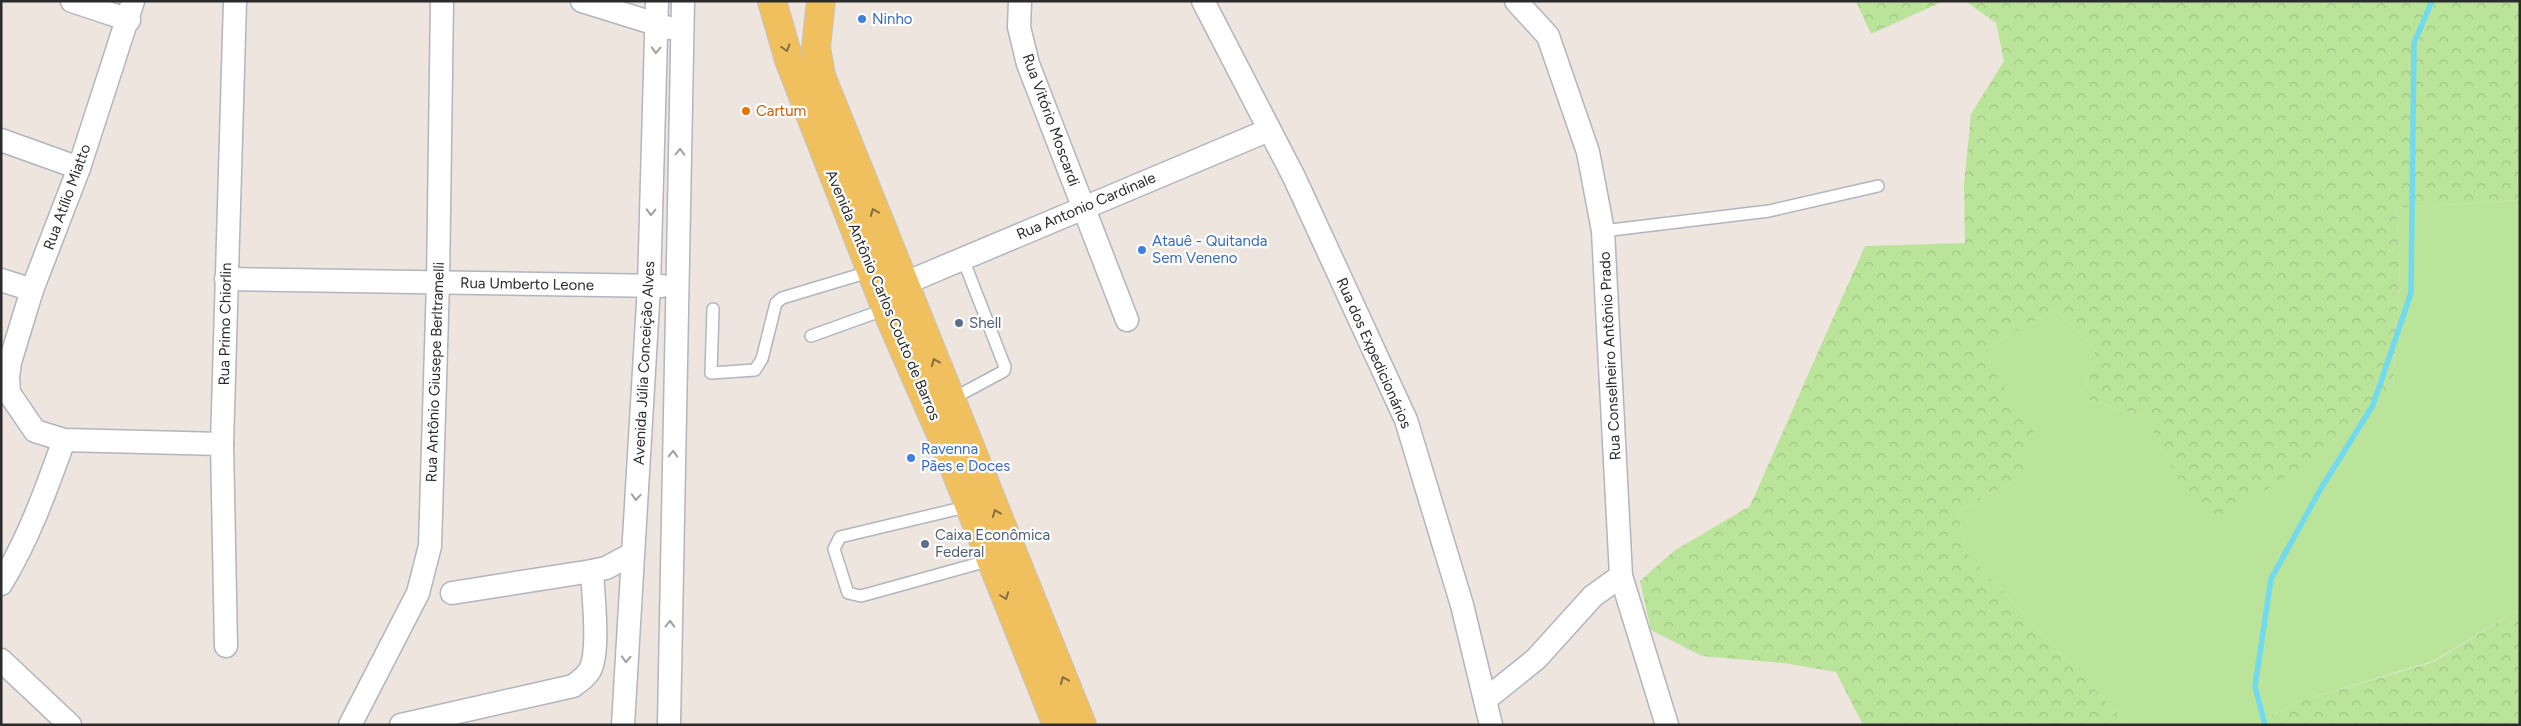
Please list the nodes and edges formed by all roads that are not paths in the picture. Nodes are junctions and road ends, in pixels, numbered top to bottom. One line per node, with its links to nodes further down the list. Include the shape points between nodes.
1 (72, 1): 12 (street)
2 (235, 1): 23 (street, Rua Primo Chiorlin)
3 (442, 1): 25 (street, Rua Antônio Giusepe Berltramelli)
4 (582, 1): 13 (street)
5 (657, 1): 13 (street, Avenida Júlia Conceição Alves)
6 (683, 1): 14 (street, Avenida Júlia Conceição Alves)
7 (772, 1): 22 (main road, Avenida Antônio Carlos Couto de Barros, one-way to 22, via 789,60)
8 (821, 1): 26 (main road, Avenida Antônio Carlos Couto de Barros, one-way to 8, via 821,76 816,47)
9 (1020, 1): 19 (street, Rua Vitório Moscardi, via 1020,27 1028,64)
10 (1516, 1): 20 (street, Rua Conselheiro Antônio Prado, via 1548,36 1588,152)
11 (1210, 4): 15 (street, Rua dos Expedicionários)
12 (131, 11): 17 (street, Rua Atílio Miatto)
13 (657, 25): 14 (street); 27 (street, Avenida Júlia Conceição Alves, one-way to 27)
14 (682, 32): 28 (street, Avenida Júlia Conceição Alves, one-way to 14)
15 (1269, 130): 19 (street, Rua Antonio Cardinale); 46 (street, Rua dos Expedicionários, via 1294,177 1406,420 1462,605)
16 (1, 140): 17 (street)
17 (79, 168): 29 (street, Rua Atílio Miatto)
18 (1878, 186): 20 (lane, via 1769,211)
19 (1082, 207): 21 (street, Rua Antonio Cardinale); 32 (street, Rua Vitório Moscardi)
20 (1603, 230): 41 (street, Rua Conselheiro Antônio Prado)
21 (963, 259): 26 (street, Rua Antonio Cardinale); 34 (lane, via 1005,368)
22 (872, 270): 30 (lane, via 782,298 776,303 762,359 755,370 711,373); 31 (main road, Avenida Antônio Carlos Couto de Barros)
23 (226, 279): 25 (street, Rua Umberto Leone); 36 (street, Rua Primo Chiorlin)
24 (1, 280): 29 (street)
25 (438, 282): 27 (street, Rua Umberto Leone); 49 (street, Rua Antônio Giusepe Berltramelli, via 430,546 418,593)
26 (904, 284): 34 (main road, Avenida Antônio Carlos Couto de Barros, one-way to 26)
27 (649, 286): 28 (street, Rua Umberto Leone); 38 (street, Avenida Júlia Conceição Alves, one-way to 38)
28 (677, 286): 52 (street, Avenida Júlia Conceição Alves, one-way to 28)
29 (32, 290): 35 (street, Rua Atílio Miatto, via 10,362 10,393 35,431)
30 (713, 309)
31 (886, 309): 33 (lane); 37 (main road, Avenida Antônio Carlos Couto de Barros)
32 (1127, 320)
33 (811, 336)
34 (950, 400): 54 (main road, Avenida Antônio Carlos Couto de Barros, one-way to 34)
35 (64, 440): 36 (street); 42 (street, via 44,498 21,550)
36 (222, 444): 44 (street, Rua Primo Chiorlin)
37 (970, 506): 39 (main road, Avenida Antônio Carlos Couto de Barros); 39 (lane, via 840,537 834,549 848,593 861,596)
38 (632, 554): 40 (street, via 606,568); 51 (street, Avenida Júlia Conceição Alves, one-way to 51)
39 (991, 560): 53 (main road, Avenida Antônio Carlos Couto de Barros, one-way to 53)
40 (592, 571): 43 (street); 50 (street, via 595,656 583,679 573,686)
41 (1621, 576): 46 (street, via 1594,596 1536,659); 56 (street, Rua Conselheiro Antônio Prado)
42 (1, 584)
43 (452, 593)
44 (226, 646)
45 (1, 660): 47 (street)
46 (1485, 700): 55 (street, Rua dos Expedicionários)
47 (46, 714): 48 (street)
48 (70, 725)
49 (350, 725)
50 (401, 725)
51 (623, 725)
52 (668, 725)
53 (1058, 725)
54 (1082, 725)
55 (1491, 725)
56 (1667, 725)

